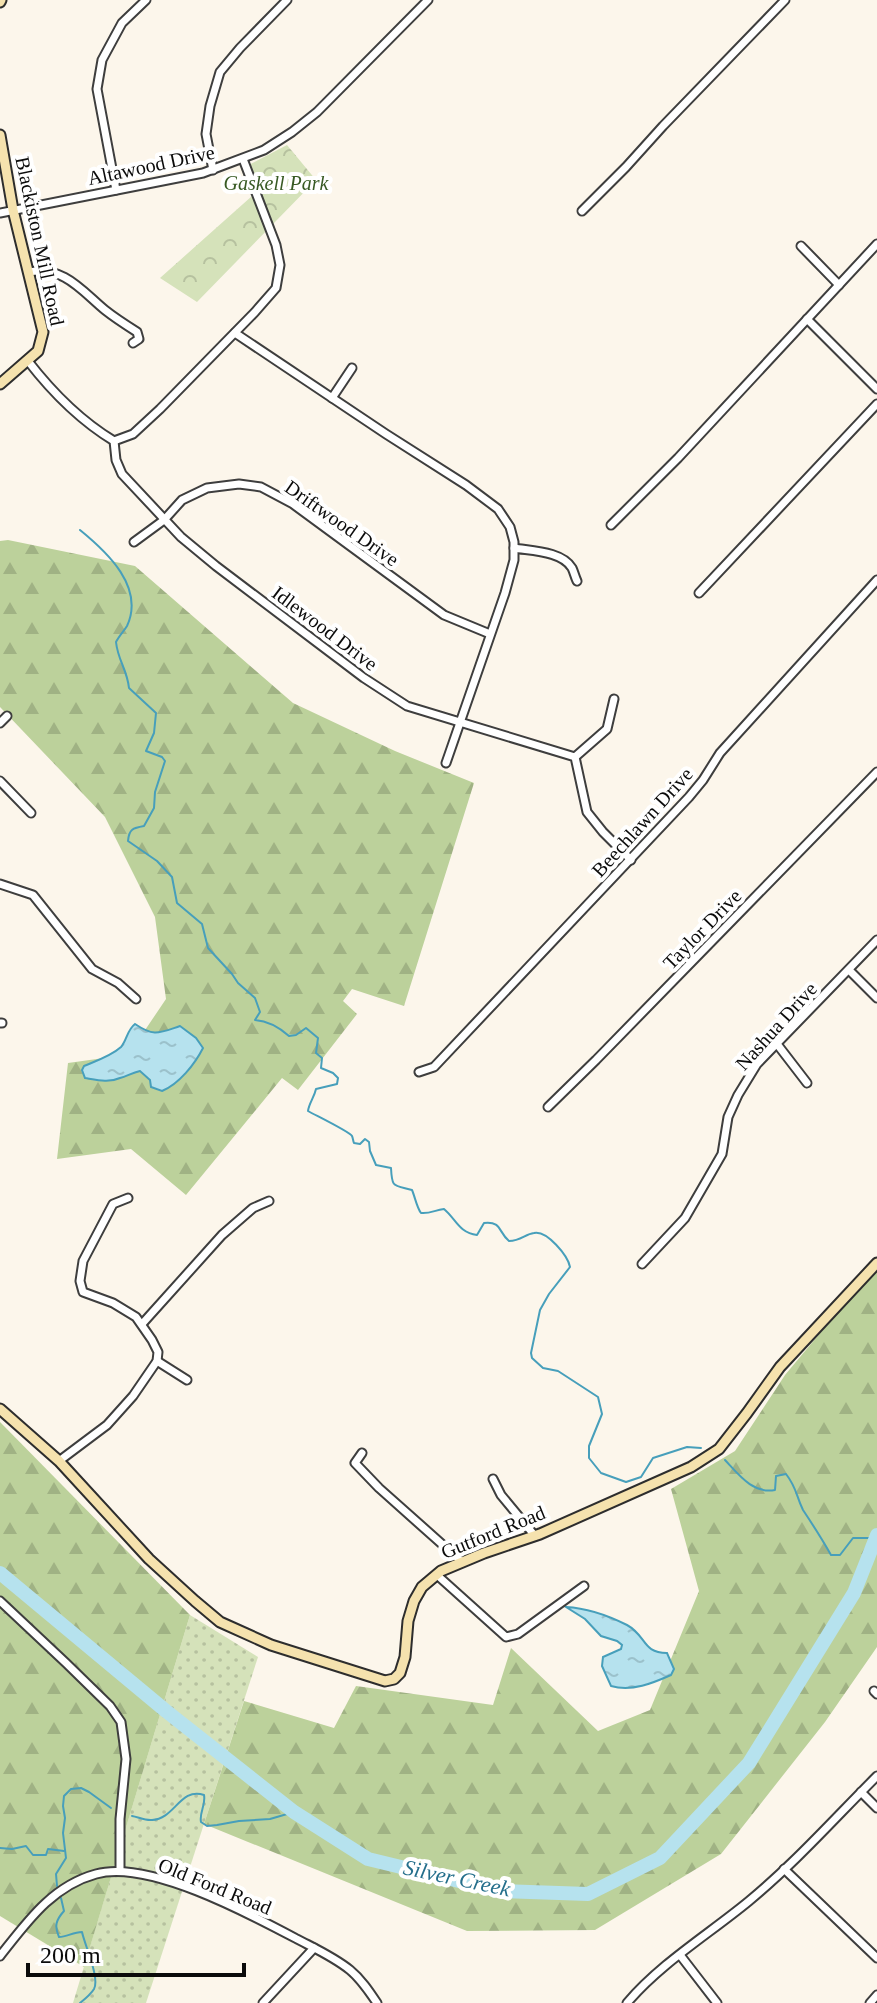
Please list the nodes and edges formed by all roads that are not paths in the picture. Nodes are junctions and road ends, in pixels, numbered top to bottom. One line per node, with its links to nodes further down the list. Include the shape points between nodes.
1 (146, 0): 8 (street, via 122,23 102,60 97,89)
2 (287, 0): 7 (street, via 220,72 206,134)
3 (428, 0): 6 (street, Altawood Drive, via 317,112)
4 (785, 0): 10 (street)
5 (0, 135): 9 (street, Blackiston Mill Road)
6 (243, 159): 7 (street, Altawood Drive); 17 (street, via 280,265 276,288)
7 (213, 170): 8 (street, Altawood Drive)
8 (116, 190): 9 (street, Altawood Drive)
9 (13, 210): 11 (street, Altawood Drive); 14 (street, Blackiston Mill Road)
10 (582, 211)
11 (0, 213)
12 (877, 244): 15 (street)
13 (801, 246): 15 (street)
14 (29, 272): 18 (street, via 51,271 75,283 137,332 139,339); 19 (street, Blackiston Mill Road, via 43,332 38,351)
15 (839, 285): 16 (street)
16 (807, 319): 22 (street); 27 (street)
17 (235, 333): 23 (street); 25 (street, via 133,434)
18 (133, 343)
19 (28, 361): 21 (street, Blackiston Mill Road); 25 (street, via 92,428)
20 (352, 368): 23 (street)
21 (0, 384)
22 (877, 389)
23 (332, 398): 29 (street, via 498,509 510,527)
24 (877, 404): 32 (street)
25 (114, 441): 26 (street, Idlewood Drive, via 122,474)
26 (164, 520): 28 (street, Driftwood Drive); 33 (street, Driftwood Drive, via 182,500 207,488 261,487 293,504 444,615); 37 (street, Idlewood Drive, via 364,678 407,706)
27 (611, 525)
28 (134, 542)
29 (514, 548): 31 (street, via 557,557 570,565); 33 (street)
30 (877, 580): 43 (street, Beechlawn Drive)
31 (577, 581)
32 (699, 593)
33 (490, 634): 37 (street)
34 (614, 699): 38 (street, via 607,729)
35 (7, 716): 36 (street)
36 (0, 723)
37 (460, 723): 38 (street, Idlewood Drive); 39 (street)
38 (575, 757): 43 (street, via 587,812)
39 (446, 763)
40 (877, 772): 52 (street, Taylor Drive)
41 (0, 781): 42 (street)
42 (31, 813)
43 (631, 860): 50 (street, Beechlawn Drive, via 434,1067)
44 (0, 884): 48 (street, via 33,895 92,969)
45 (877, 940): 46 (street, Nashua Drive)
46 (849, 970): 47 (street); 49 (street, Nashua Drive)
47 (877, 998)
48 (136, 999)
49 (777, 1044): 51 (street); 56 (street, Nashua Drive, via 738,1095 722,1154 685,1218)
50 (419, 1072)
51 (807, 1083)
52 (548, 1107)
53 (128, 1198): 57 (street, via 113,1204 83,1261 80,1281 83,1292 113,1303)
54 (269, 1201): 57 (street, via 222,1235)
55 (877, 1263): 64 (street, Gutford Road, via 780,1367 719,1449 691,1467)
56 (642, 1264)
57 (142, 1324): 58 (street, via 158,1352)
58 (157, 1361): 59 (street); 62 (street, via 107,1425)
59 (187, 1380)
60 (0, 1409): 62 (street, Gutford Road)
61 (362, 1453): 65 (street, via 355,1463)
62 (59, 1461): 66 (street, Gutford Road, via 149,1559 220,1622 271,1645 377,1679 394,1679 400,1673 414,1601)
63 (493, 1479): 64 (street)
64 (535, 1536): 65 (street, Gutford Road)
65 (462, 1562): 66 (street, Gutford Road)
66 (437, 1575): 67 (street, via 506,1637 518,1634)
67 (584, 1586)
68 (0, 1601): 73 (street, via 121,1722 126,1759)
69 (877, 1776): 70 (street)
70 (861, 1792): 71 (street); 72 (street)
71 (877, 1808)
72 (784, 1869): 75 (street); 77 (street)
73 (120, 1871): 74 (street, Old Ford Road, via 195,1891); 76 (street, Old Ford Road, via 64,1887)
74 (314, 1948): 79 (street); 80 (street, Old Ford Road, via 349,1969)
75 (680, 1955): 81 (street); 82 (street)
76 (0, 1956)
77 (877, 1958)
78 (877, 1995): 83 (street)
79 (263, 2003)
80 (377, 2003)
81 (627, 2003)
82 (717, 2003)
83 (870, 2003)

